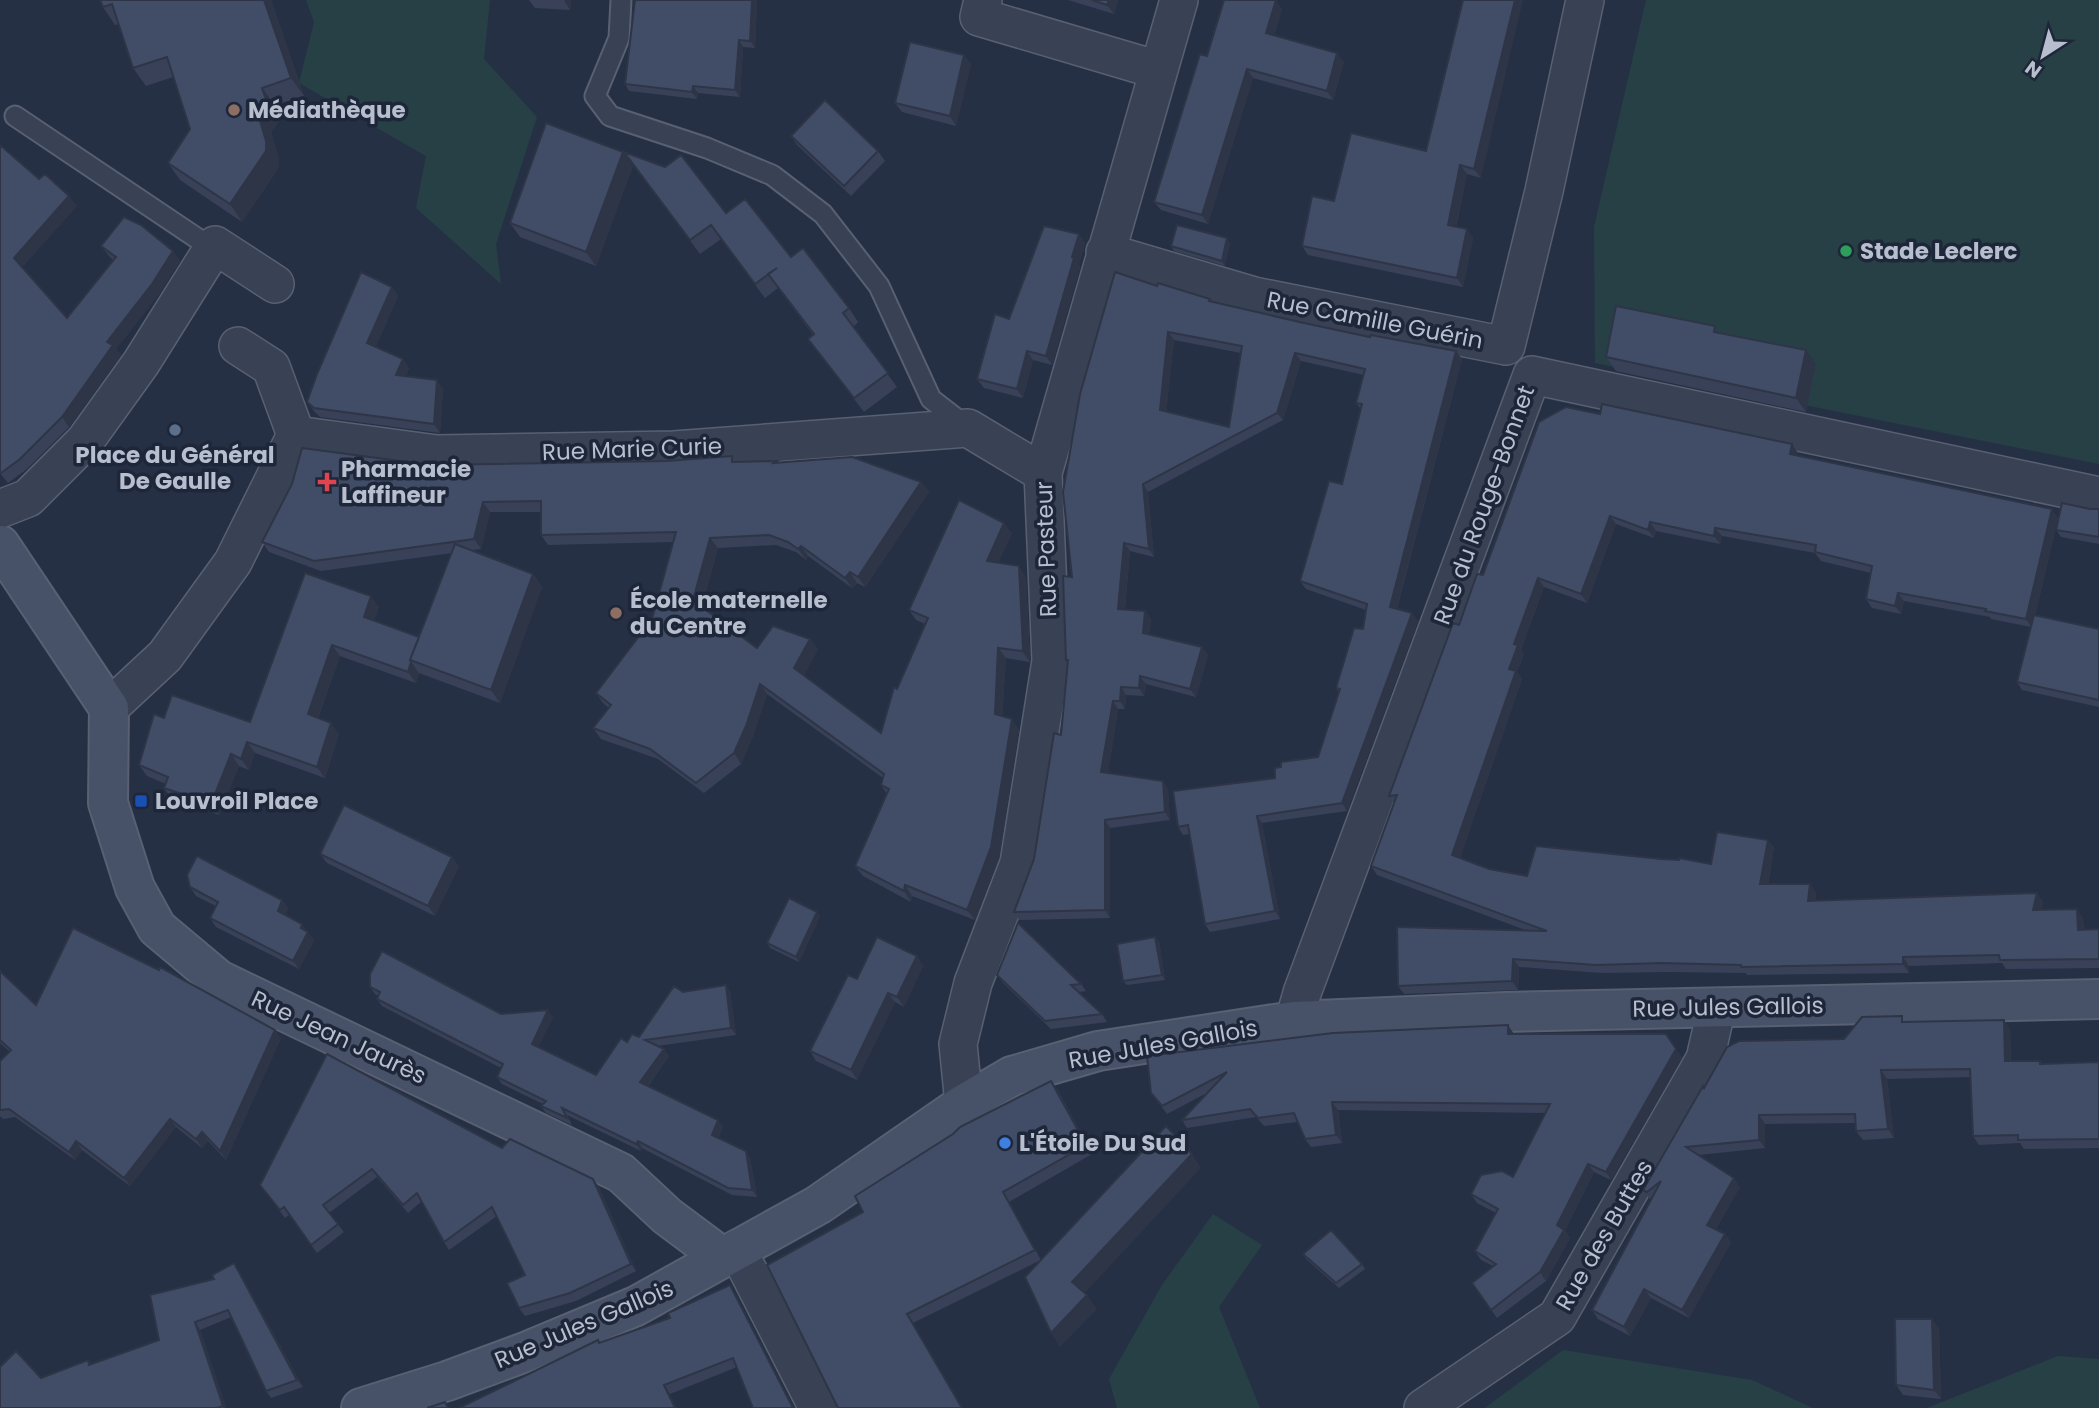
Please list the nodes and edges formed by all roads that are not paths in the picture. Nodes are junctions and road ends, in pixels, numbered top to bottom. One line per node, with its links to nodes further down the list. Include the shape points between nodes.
1 (621, 0): 13 (lane, via 618,38 595,96 610,116 772,175 822,214 878,286 931,399)
2 (983, 0): 5 (street, via 979,17)
3 (1179, 0): 5 (street, Rue Pasteur)
4 (1585, 0): 11 (street, Rue Camille Guérin)
5 (1158, 70): 8 (street, Rue Pasteur)
6 (15, 116): 7 (lane)
7 (213, 249): 9 (street, via 215,244); 17 (street, via 85,441 28,498)
8 (1105, 252): 11 (street, Rue Camille Guérin, via 1254,296); 15 (street, Rue Pasteur)
9 (275, 284)
10 (238, 346): 14 (street, via 271,367)
11 (1506, 346): 12 (street)
12 (1532, 375): 16 (street, Rue du Rouge-Bonnet); 24 (street, Rue du Rouge-Bonnet)
13 (968, 428): 14 (street, Rue Marie Curie, via 674,450 437,454); 15 (street)
14 (296, 435): 19 (street, via 233,562 165,656)
15 (1043, 472): 25 (street, Rue Pasteur, via 1051,661 1019,863 974,983 958,1044)
16 (2099, 496)
17 (0, 509)
18 (2, 552): 19 (street)
19 (109, 708): 26 (street, Rue Jean Jaurès, via 108,803 135,888 157,928 219,980 621,1173 667,1216)
20 (2099, 990): 21 (street, Rue Jules Gallois)
21 (2051, 999): 22 (street, Rue Jules Gallois); 23 (street, Rue Jules Gallois)
22 (2099, 999)
23 (1717, 1007): 24 (street, Rue Jules Gallois); 29 (street, Rue des Buttes, via 1705,1059 1557,1317)
24 (1294, 1021): 25 (street, Rue Jules Gallois, via 1098,1051 1012,1076)
25 (964, 1104): 26 (street, Rue Jules Gallois, via 818,1205)
26 (729, 1253): 27 (street, Rue Jules Gallois, via 636,1306 459,1377); 28 (street, Rue Jean Jaurès)
27 (361, 1408)
28 (818, 1408)
29 (1423, 1408)

